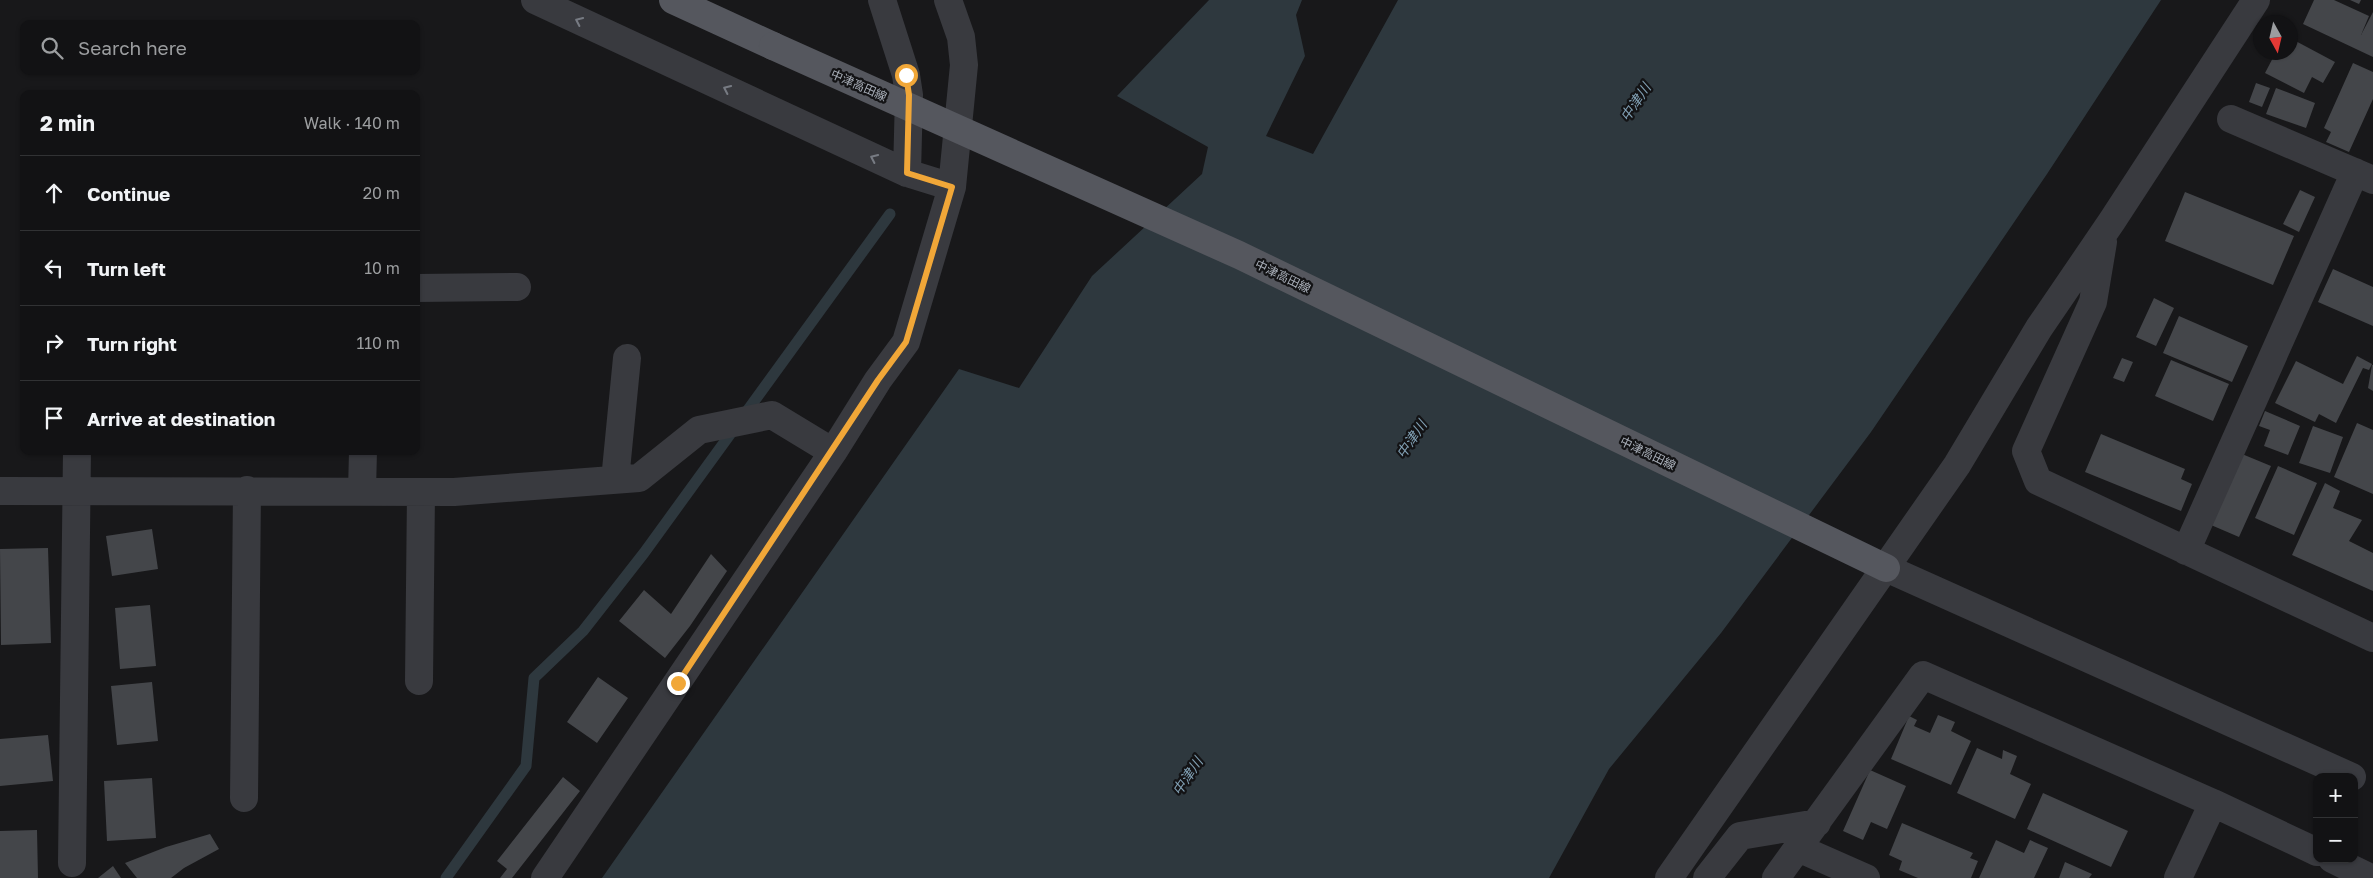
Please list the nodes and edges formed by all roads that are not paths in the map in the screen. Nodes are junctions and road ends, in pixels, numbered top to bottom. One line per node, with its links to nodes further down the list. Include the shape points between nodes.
1 (535, 0): 7 (street, one-way to 1)
2 (673, 0): 24 (main road, 中津高田線, bridge, via 1239,255)
3 (882, 0): 7 (street, via 906,75 909,95)
4 (948, 0): 9 (street, via 961,37 964,65)
5 (2256, 0): 10 (street)
6 (2232, 119): 8 (street)
7 (907, 173): 9 (street)
8 (2364, 176): 23 (street)
9 (952, 187): 14 (street, via 906,342)
10 (2105, 232): 23 (street, via 2092,302 2026,451 2038,482); 24 (street, via 2040,328 1957,465)
11 (516, 287): 12 (street)
12 (420, 288)
13 (627, 358): 17 (street)
14 (833, 452): 17 (street, via 772,415 699,430 639,478); 37 (street)
15 (77, 455): 20 (street)
16 (363, 455): 21 (street)
17 (615, 480): 22 (street)
18 (247, 490): 20 (street); 21 (street); 30 (street)
19 (0, 491): 20 (street)
20 (77, 491): 36 (street)
21 (362, 491): 22 (street)
22 (421, 492): 26 (street)
23 (2186, 551): 25 (street)
24 (1886, 568): 27 (street); 38 (street)
25 (2373, 638)
26 (419, 681)
27 (2344, 773)
28 (2358, 779): 29 (street)
29 (2373, 786)
30 (244, 798)
31 (2213, 802): 32 (street, via 1923,675); 34 (street); 42 (street)
32 (1817, 823): 33 (street); 39 (street, via 1740,836)
33 (1798, 848): 40 (street); 41 (street)
34 (2313, 850)
35 (2340, 863): 43 (street)
36 (72, 864)
37 (545, 878)
38 (1669, 878)
39 (1707, 878)
40 (1776, 878)
41 (1866, 878)
42 (2178, 878)
43 (2371, 878)

